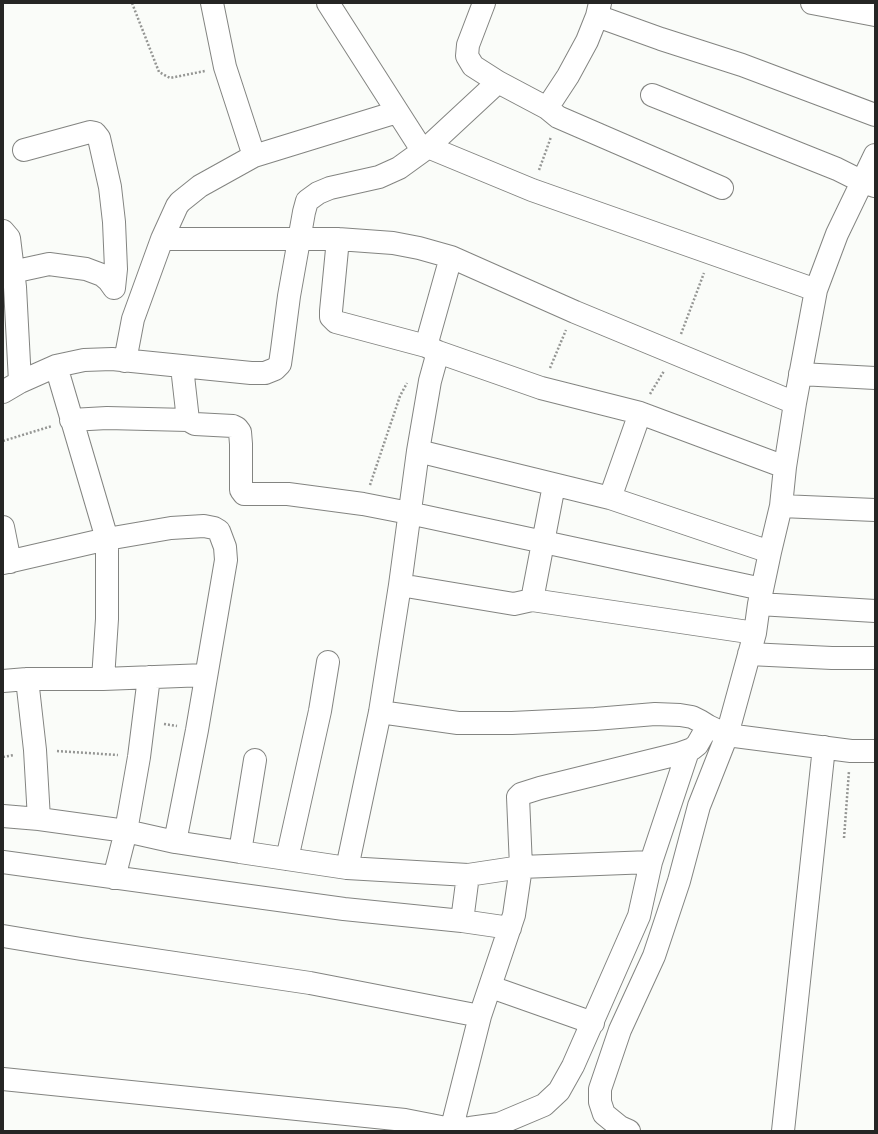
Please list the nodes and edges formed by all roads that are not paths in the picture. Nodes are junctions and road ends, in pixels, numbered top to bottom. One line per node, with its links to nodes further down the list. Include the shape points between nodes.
1 (212, 3): 15 (street, via 225,67)
2 (328, 3): 9 (street)
3 (484, 3): 7 (street, via 468,45 467,56 473,66)
4 (812, 3): 6 (street)
5 (598, 9): 10 (street, via 588,41); 11 (street, via 661,39 742,65)
6 (875, 15)
7 (498, 82): 10 (street); 12 (street)
8 (652, 95): 16 (street)
9 (397, 112): 12 (street); 15 (street)
10 (553, 112): 17 (street)
11 (875, 115)
12 (425, 148): 20 (street, via 399,168 379,177 330,188 312,197 306,204); 25 (street, via 532,190)
13 (24, 150): 24 (street, via 90,132 99,138 110,187 114,222)
14 (875, 155): 16 (street)
15 (254, 156): 19 (street, via 200,186 180,202)
16 (869, 184): 25 (street, via 837,234)
17 (722, 188)
18 (3, 231): 23 (street, via 8,238)
19 (162, 238): 20 (street); 26 (street)
20 (300, 239): 21 (street); 30 (street, via 280,364 265,373)
21 (338, 239): 22 (street, via 392,243); 27 (street, via 331,304 333,320)
22 (451, 257): 27 (street); 34 (street, via 575,312)
23 (8, 273): 24 (street, via 49,264 86,269 102,275); 33 (street, via 16,306)
24 (114, 288): 26 (street)
25 (816, 290): 31 (street)
26 (133, 319): 28 (street)
27 (432, 349): 35 (street, via 541,388); 38 (street, via 430,381)
28 (125, 361): 29 (street, via 84,360); 30 (street)
29 (56, 366): 33 (street); 36 (street)
30 (182, 367): 37 (street)
31 (800, 374): 32 (street); 34 (street)
32 (875, 378)
33 (12, 387)
34 (795, 403): 39 (street)
35 (640, 413): 39 (street); 41 (street)
36 (71, 420): 37 (street); 46 (street)
37 (188, 420): 44 (street, via 195,424 233,426 239,430 241,490 244,494 288,494)
38 (418, 451): 40 (street); 44 (street)
39 (785, 467): 42 (street)
40 (554, 485): 41 (street); 47 (street)
41 (610, 498): 48 (street)
42 (781, 506): 43 (street); 48 (street)
43 (875, 510)
44 (409, 513): 47 (street); 50 (street)
45 (3, 527): 49 (street)
46 (107, 539): 49 (street); 58 (street, via 171,528 204,526 219,531 225,547 226,560); 61 (street, via 107,619)
47 (542, 542): 51 (street); 52 (street)
48 (770, 552): 51 (street)
49 (6, 563)
50 (400, 585): 52 (street, via 514,604); 63 (street)
51 (761, 596): 53 (street); 54 (street)
52 (532, 600): 54 (street)
53 (875, 611)
54 (755, 632): 55 (street)
55 (749, 654): 56 (street); 65 (street)
56 (875, 658)
57 (328, 662): 75 (street, via 320,711)
58 (206, 675): 59 (street); 73 (street)
59 (148, 677): 61 (street); 72 (street, via 139,756)
60 (27, 679): 61 (street); 62 (street); 71 (street)
61 (103, 679)
62 (3, 681)
63 (380, 712): 64 (street, via 458,723 680,715 692,717); 79 (street)
64 (708, 726): 65 (street); 67 (street, via 700,741)
65 (728, 735): 66 (street); 90 (street, via 699,806 679,881 654,956 620,1030 600,1089 600,1102 604,1114)
66 (824, 748): 68 (street); 91 (street)
67 (688, 750): 77 (street); 78 (street, via 521,794 518,801)
68 (875, 751)
69 (255, 760): 74 (street)
70 (3, 816): 71 (street)
71 (39, 819): 72 (street)
72 (126, 831): 73 (street); 81 (street)
73 (175, 842): 74 (street)
74 (240, 852): 75 (street)
75 (287, 859): 79 (street)
76 (3, 862): 81 (street)
77 (651, 862): 78 (street); 87 (street, via 639,916)
78 (521, 867): 80 (street); 83 (street)
79 (347, 868): 80 (street)
80 (468, 874): 82 (street)
81 (114, 878): 82 (street, via 344,909)
82 (462, 921): 83 (street)
83 (510, 928): 85 (street)
84 (3, 936): 86 (street, via 310,983)
85 (491, 987): 86 (street); 87 (street)
86 (480, 1016): 89 (street)
87 (593, 1023): 89 (street, via 559,1090 544,1105 499,1124)
88 (3, 1079): 89 (street, via 405,1120)
89 (451, 1130)
90 (629, 1131)
91 (783, 1131)

